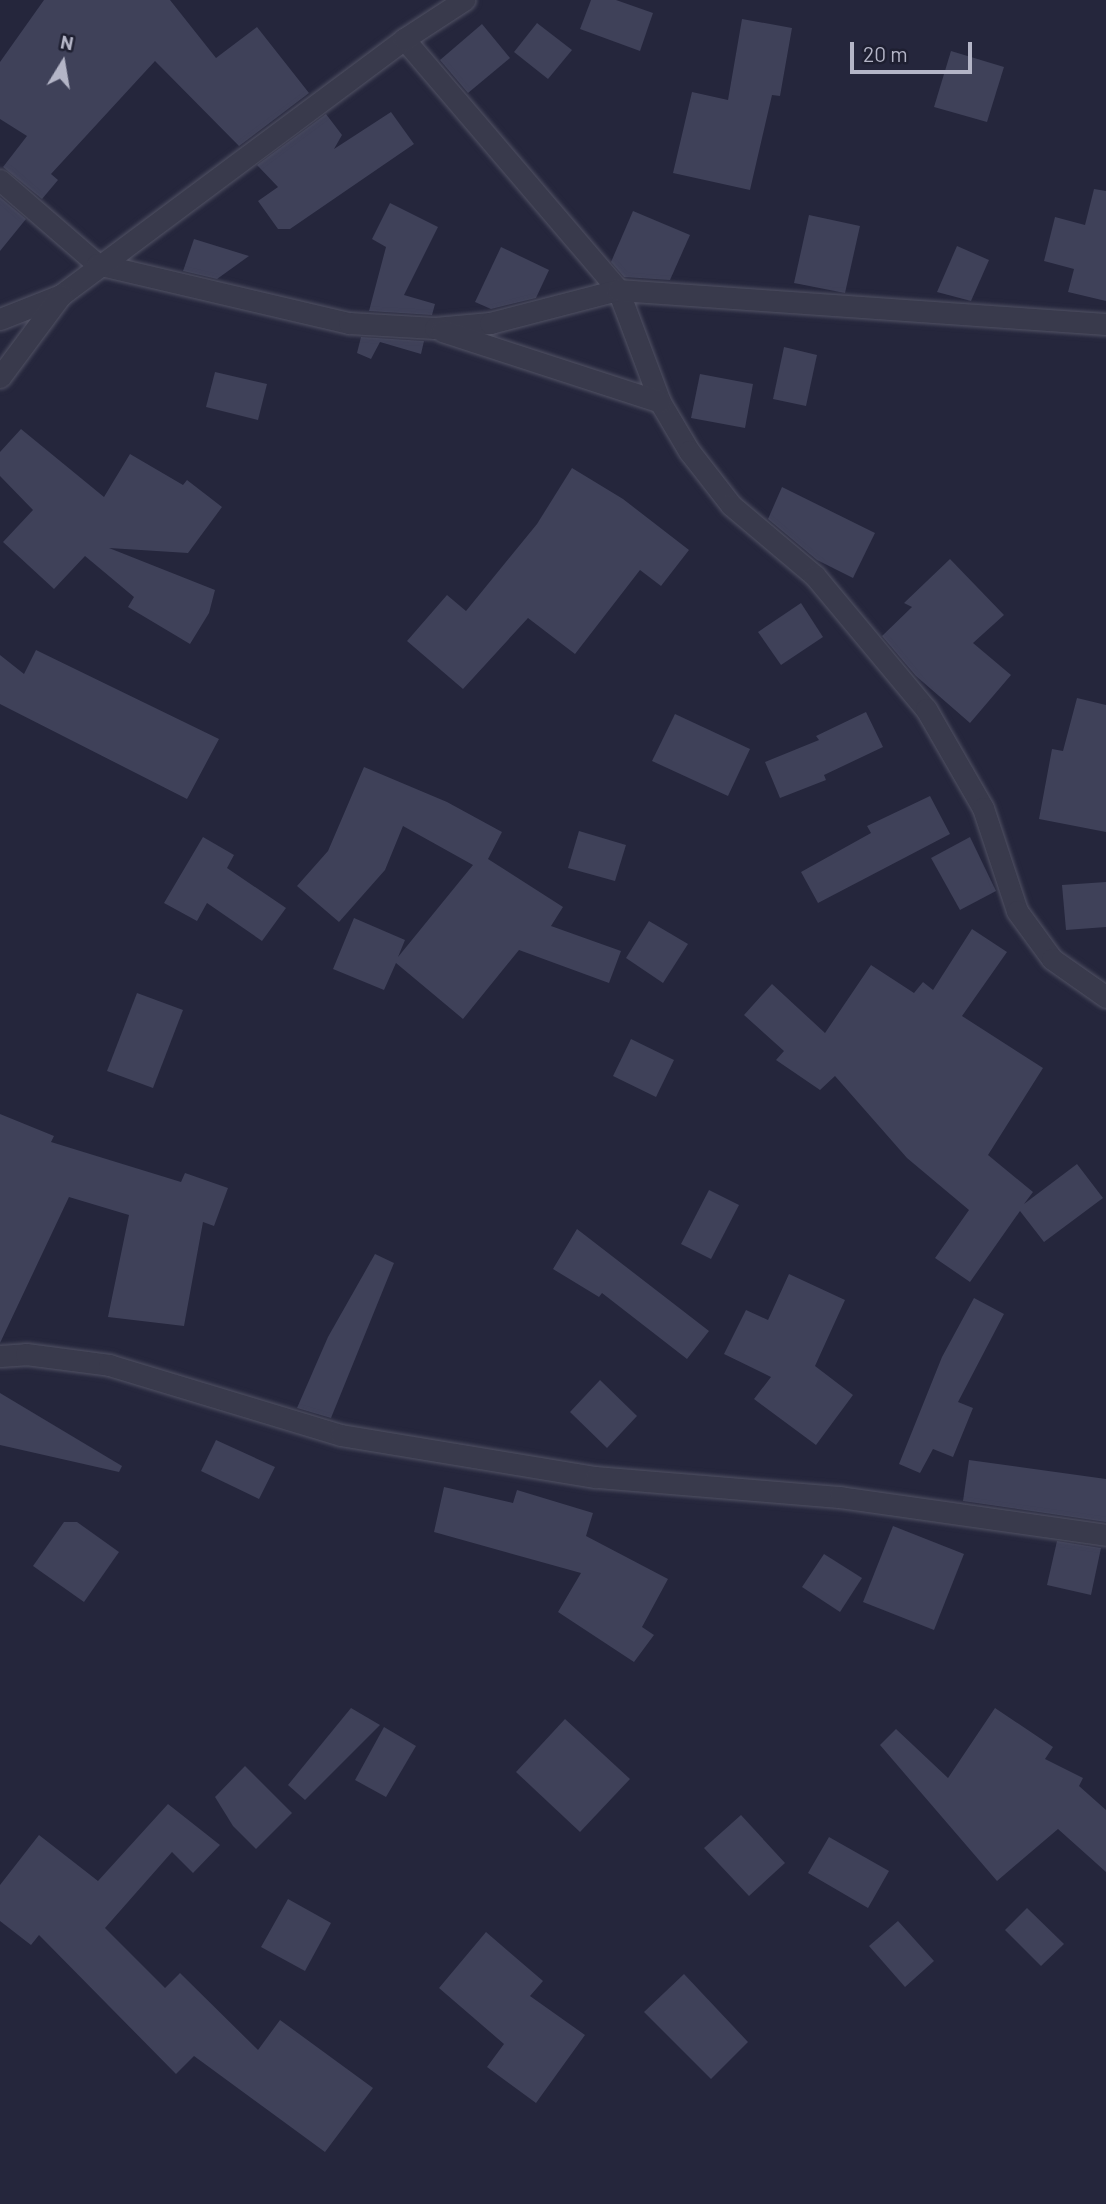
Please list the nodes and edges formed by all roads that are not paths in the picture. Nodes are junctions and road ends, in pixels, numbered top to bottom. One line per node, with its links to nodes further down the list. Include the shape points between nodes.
1 (464, 0): 2 (street)
2 (404, 39): 4 (street); 5 (street)
3 (0, 180): 4 (street)
4 (97, 264): 6 (street); 9 (street, via 299,314 349,323)
5 (618, 290): 8 (street); 9 (street, via 490,323); 11 (street)
6 (61, 295): 7 (street); 10 (street)
7 (0, 319)
8 (1106, 324)
9 (435, 328): 11 (street)
10 (0, 377)
11 (660, 402): 12 (street, via 689,451 731,505 815,576 926,709 984,808 1017,911 1052,959)
12 (1106, 997)
13 (0, 1356): 14 (street, via 26,1354 109,1365 341,1435 596,1477 839,1497)
14 (1106, 1535)

